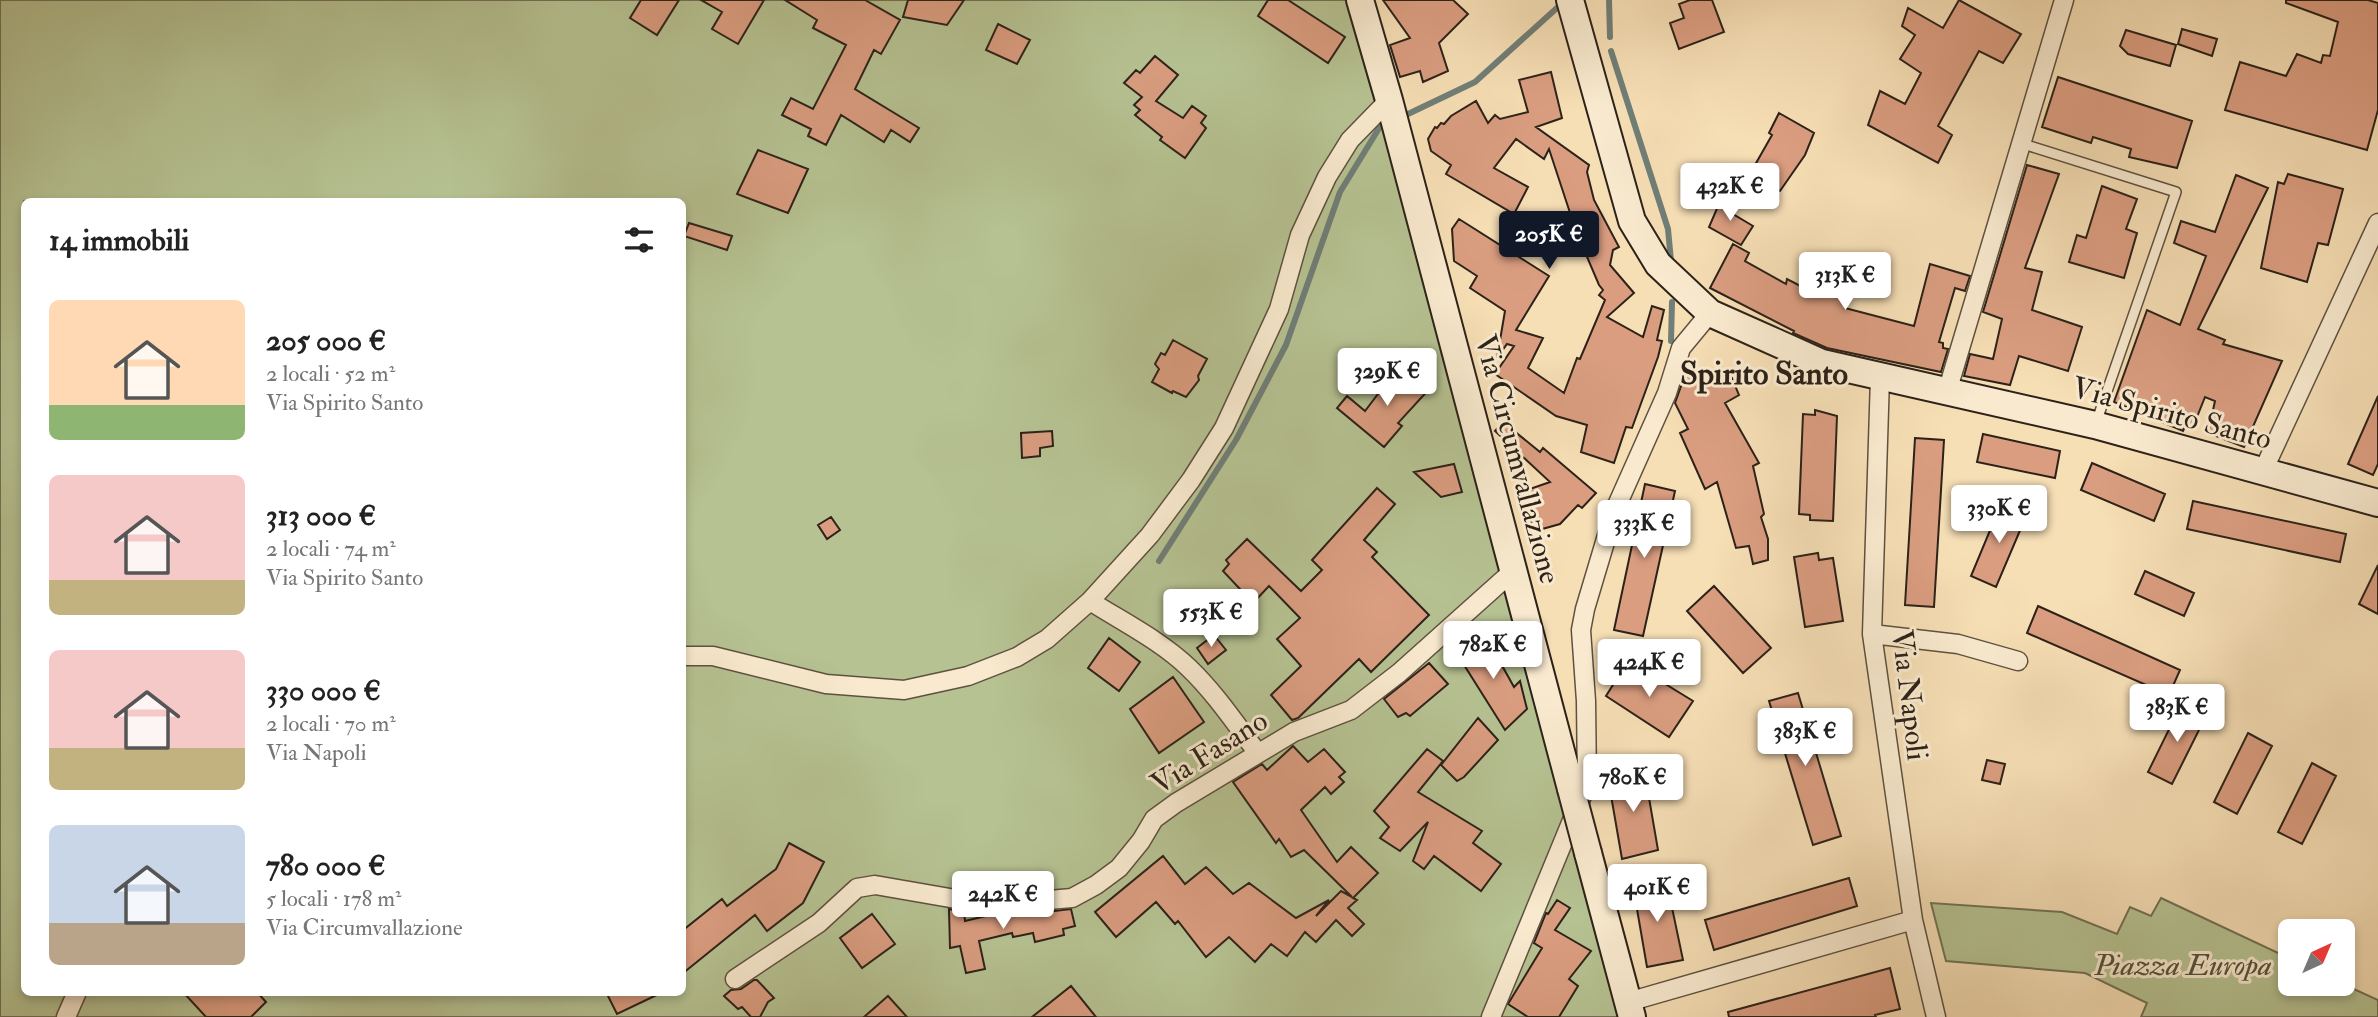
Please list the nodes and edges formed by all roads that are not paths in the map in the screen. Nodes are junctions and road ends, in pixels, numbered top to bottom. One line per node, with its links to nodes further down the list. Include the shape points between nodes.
1 (1360, 0): 4 (street, Via Circumvallazione)
2 (1570, 0): 7 (street, Via Spirito Santo, via 1632,221 1658,264)
3 (2064, 0): 5 (street)
4 (1389, 100): 13 (street, Via Circumvallazione); 14 (street, via 1350,140 1327,177 1300,235 1279,309 1224,428 1150,535)
5 (2020, 144): 9 (street); 10 (lane, via 2176,191)
6 (2378, 223): 11 (street)
7 (1710, 313): 8 (street, Via Spirito Santo, via 1822,363); 24 (street, via 1681,348 1667,393 1614,512 1581,630 1587,783)
8 (1880, 377): 9 (street, Via Spirito Santo); 15 (street, Via Napoli)
9 (1947, 392): 10 (street, Via Spirito Santo)
10 (2095, 425): 11 (street, Via Spirito Santo)
11 (2263, 471): 12 (street, Via Spirito Santo)
12 (2378, 503)
13 (1513, 571): 18 (street, Via Fasano, via 1399,673 1350,710); 22 (street, Via Circumvallazione, bridge)
14 (1090, 601): 16 (street, via 1047,639 1017,657 968,676 904,691 826,684 713,656); 18 (street, via 1188,667)
15 (1872, 634): 17 (street, via 1958,644); 19 (street, Via Napoli)
16 (686, 656)
17 (2018, 662)
18 (1257, 752): 20 (street, Via Fasano, via 1154,819 1119,868 1072,898 973,902 875,885 858,888 819,923)
19 (1913, 920): 22 (street); 25 (street, Via Napoli)
20 (734, 979)
21 (75, 996): 23 (street)
22 (1630, 1009)
23 (66, 1017)
24 (1491, 1017)
25 (1936, 1017)

